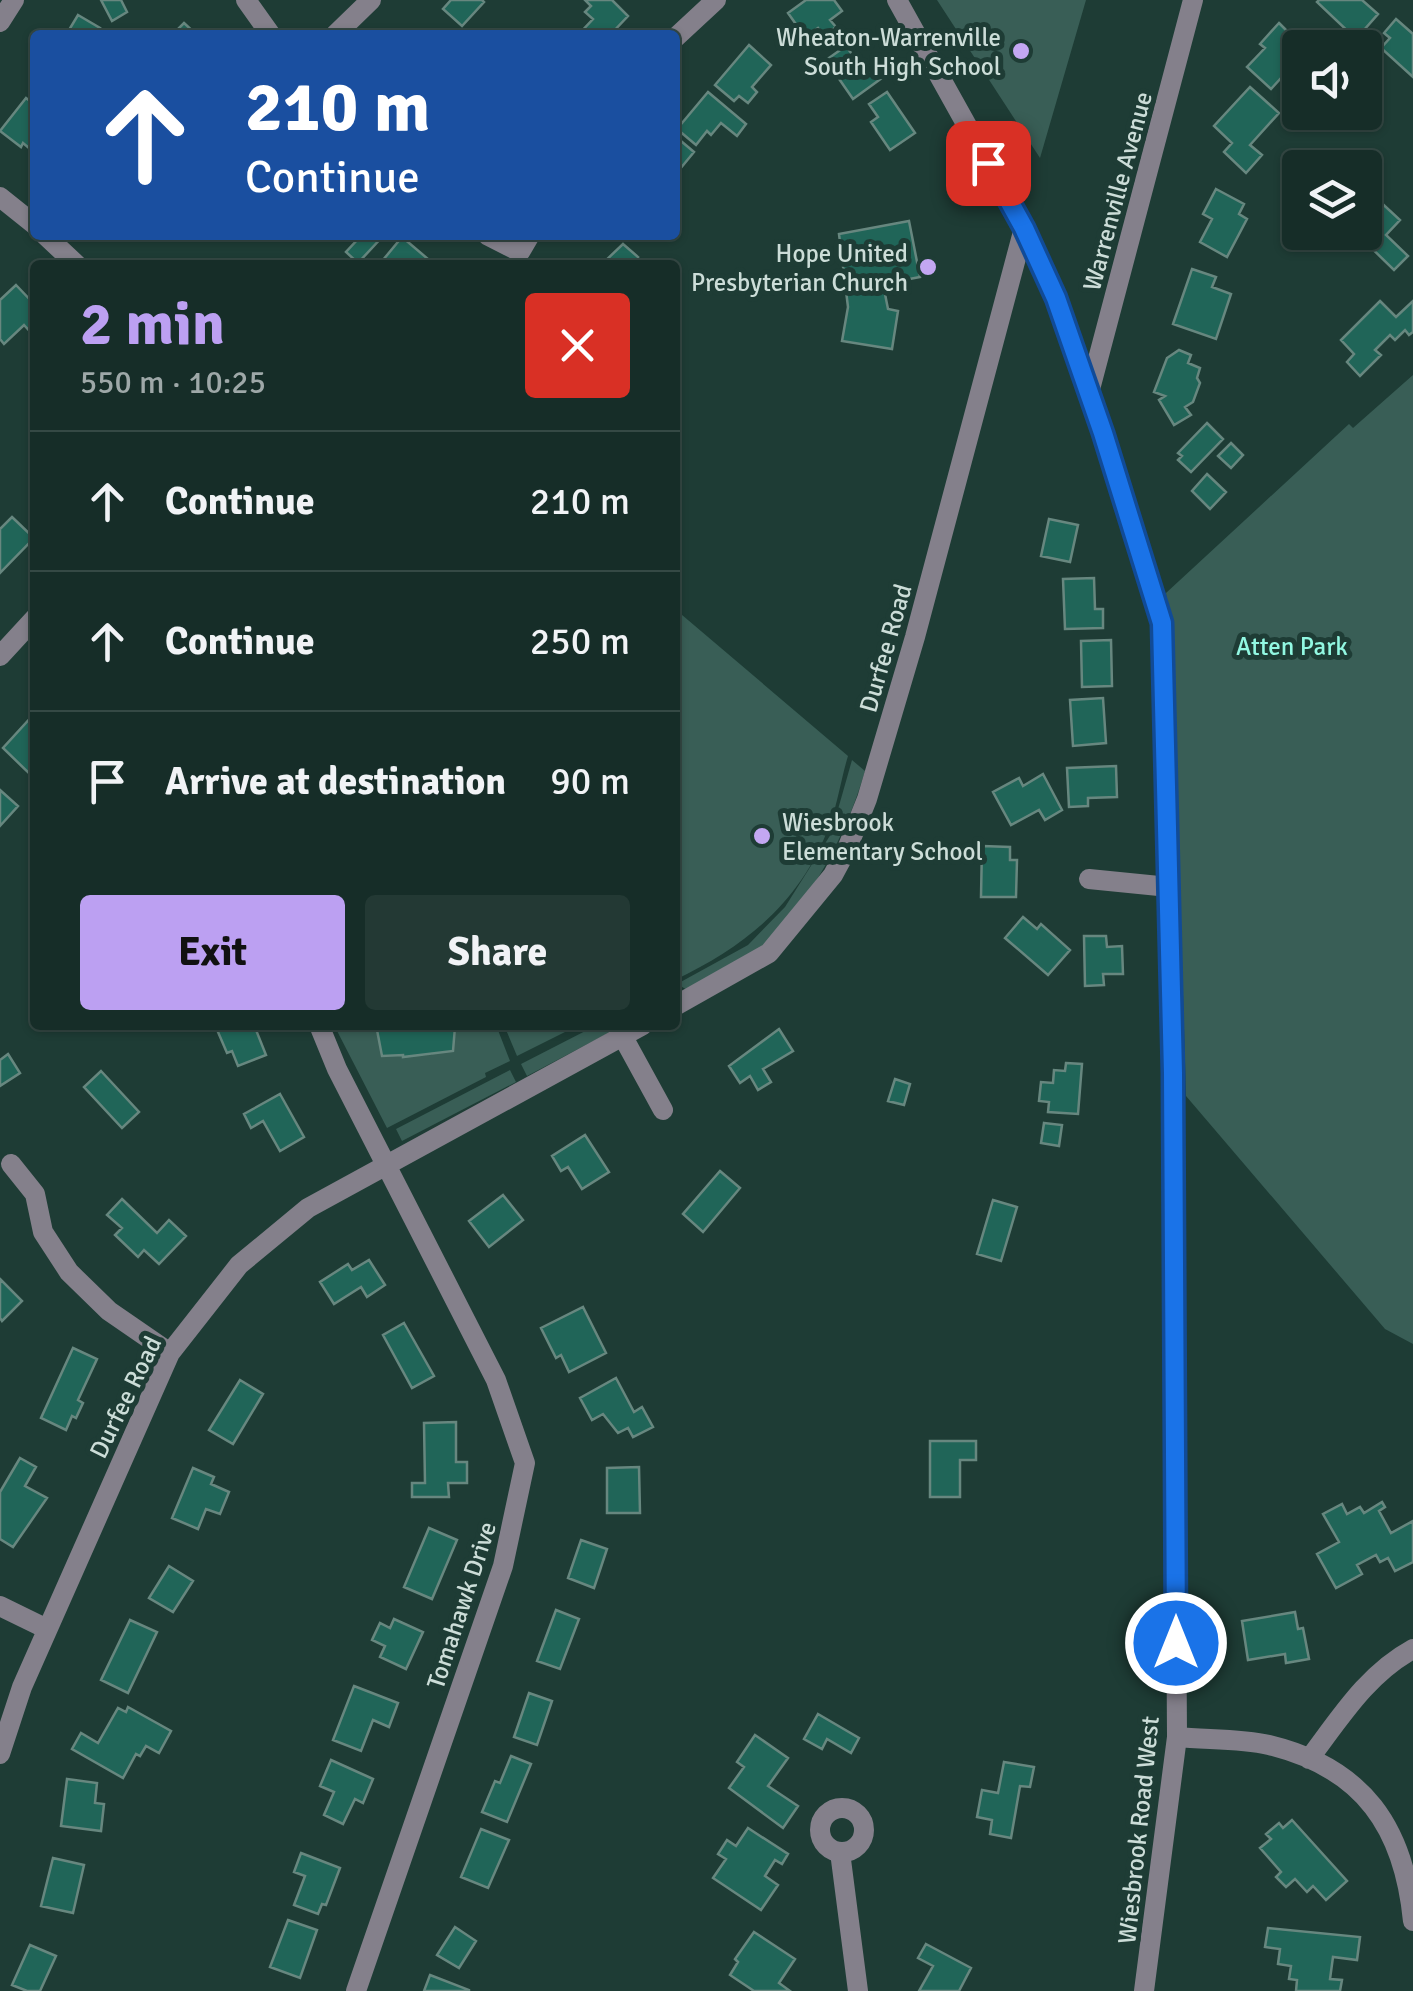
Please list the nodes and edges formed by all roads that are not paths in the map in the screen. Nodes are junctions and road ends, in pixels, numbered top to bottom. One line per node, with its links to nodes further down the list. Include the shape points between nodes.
1 (14, 0): 7 (street)
2 (246, 0): 8 (street)
3 (372, 0): 9 (street)
4 (716, 0): 10 (street)
5 (897, 0): 13 (street, Wiesbrook Road West)
6 (1193, 0): 16 (street, Warrenville Avenue)
7 (0, 22)
8 (267, 30)
9 (340, 30)
10 (680, 33)
11 (0, 197): 12 (street)
12 (30, 221)
13 (1024, 228): 16 (street, Wiesbrook Road West); 21 (street, Durfee Road, via 915,637 848,849 770,953)
14 (51, 240): 15 (street)
15 (72, 260)
16 (1088, 395): 20 (street, Wiesbrook Road West, via 1162,623)
17 (30, 623): 18 (street)
18 (0, 656)
19 (1089, 880): 20 (street)
20 (1169, 887): 32 (street, Wiesbrook Road West)
21 (680, 1003)
22 (321, 1030): 27 (street, Tomahawk Drive)
23 (634, 1030): 24 (street, Durfee Road)
24 (622, 1037): 25 (street); 27 (street, Durfee Road)
25 (662, 1110)
26 (11, 1164): 28 (street, via 35,1194 42,1232 69,1272 109,1311)
27 (388, 1164): 28 (street, Durfee Road, via 282,1227 222,1283); 37 (street, Tomahawk Drive, via 496,1380 525,1463 503,1566)
28 (170, 1352): 30 (street, Durfee Road)
29 (0, 1606): 30 (street)
30 (47, 1629): 33 (street, Durfee Road)
31 (1413, 1649): 34 (street, via 1358,1694)
32 (1177, 1738): 34 (street, via 1267,1745); 39 (street, Wiesbrook Road West)
33 (0, 1754)
34 (1309, 1759): 36 (street, via 1358,1791 1384,1820 1406,1866)
35 (840, 1852): 38 (street)
36 (1413, 1921)
37 (356, 1991)
38 (858, 1991)
39 (1144, 1991)

